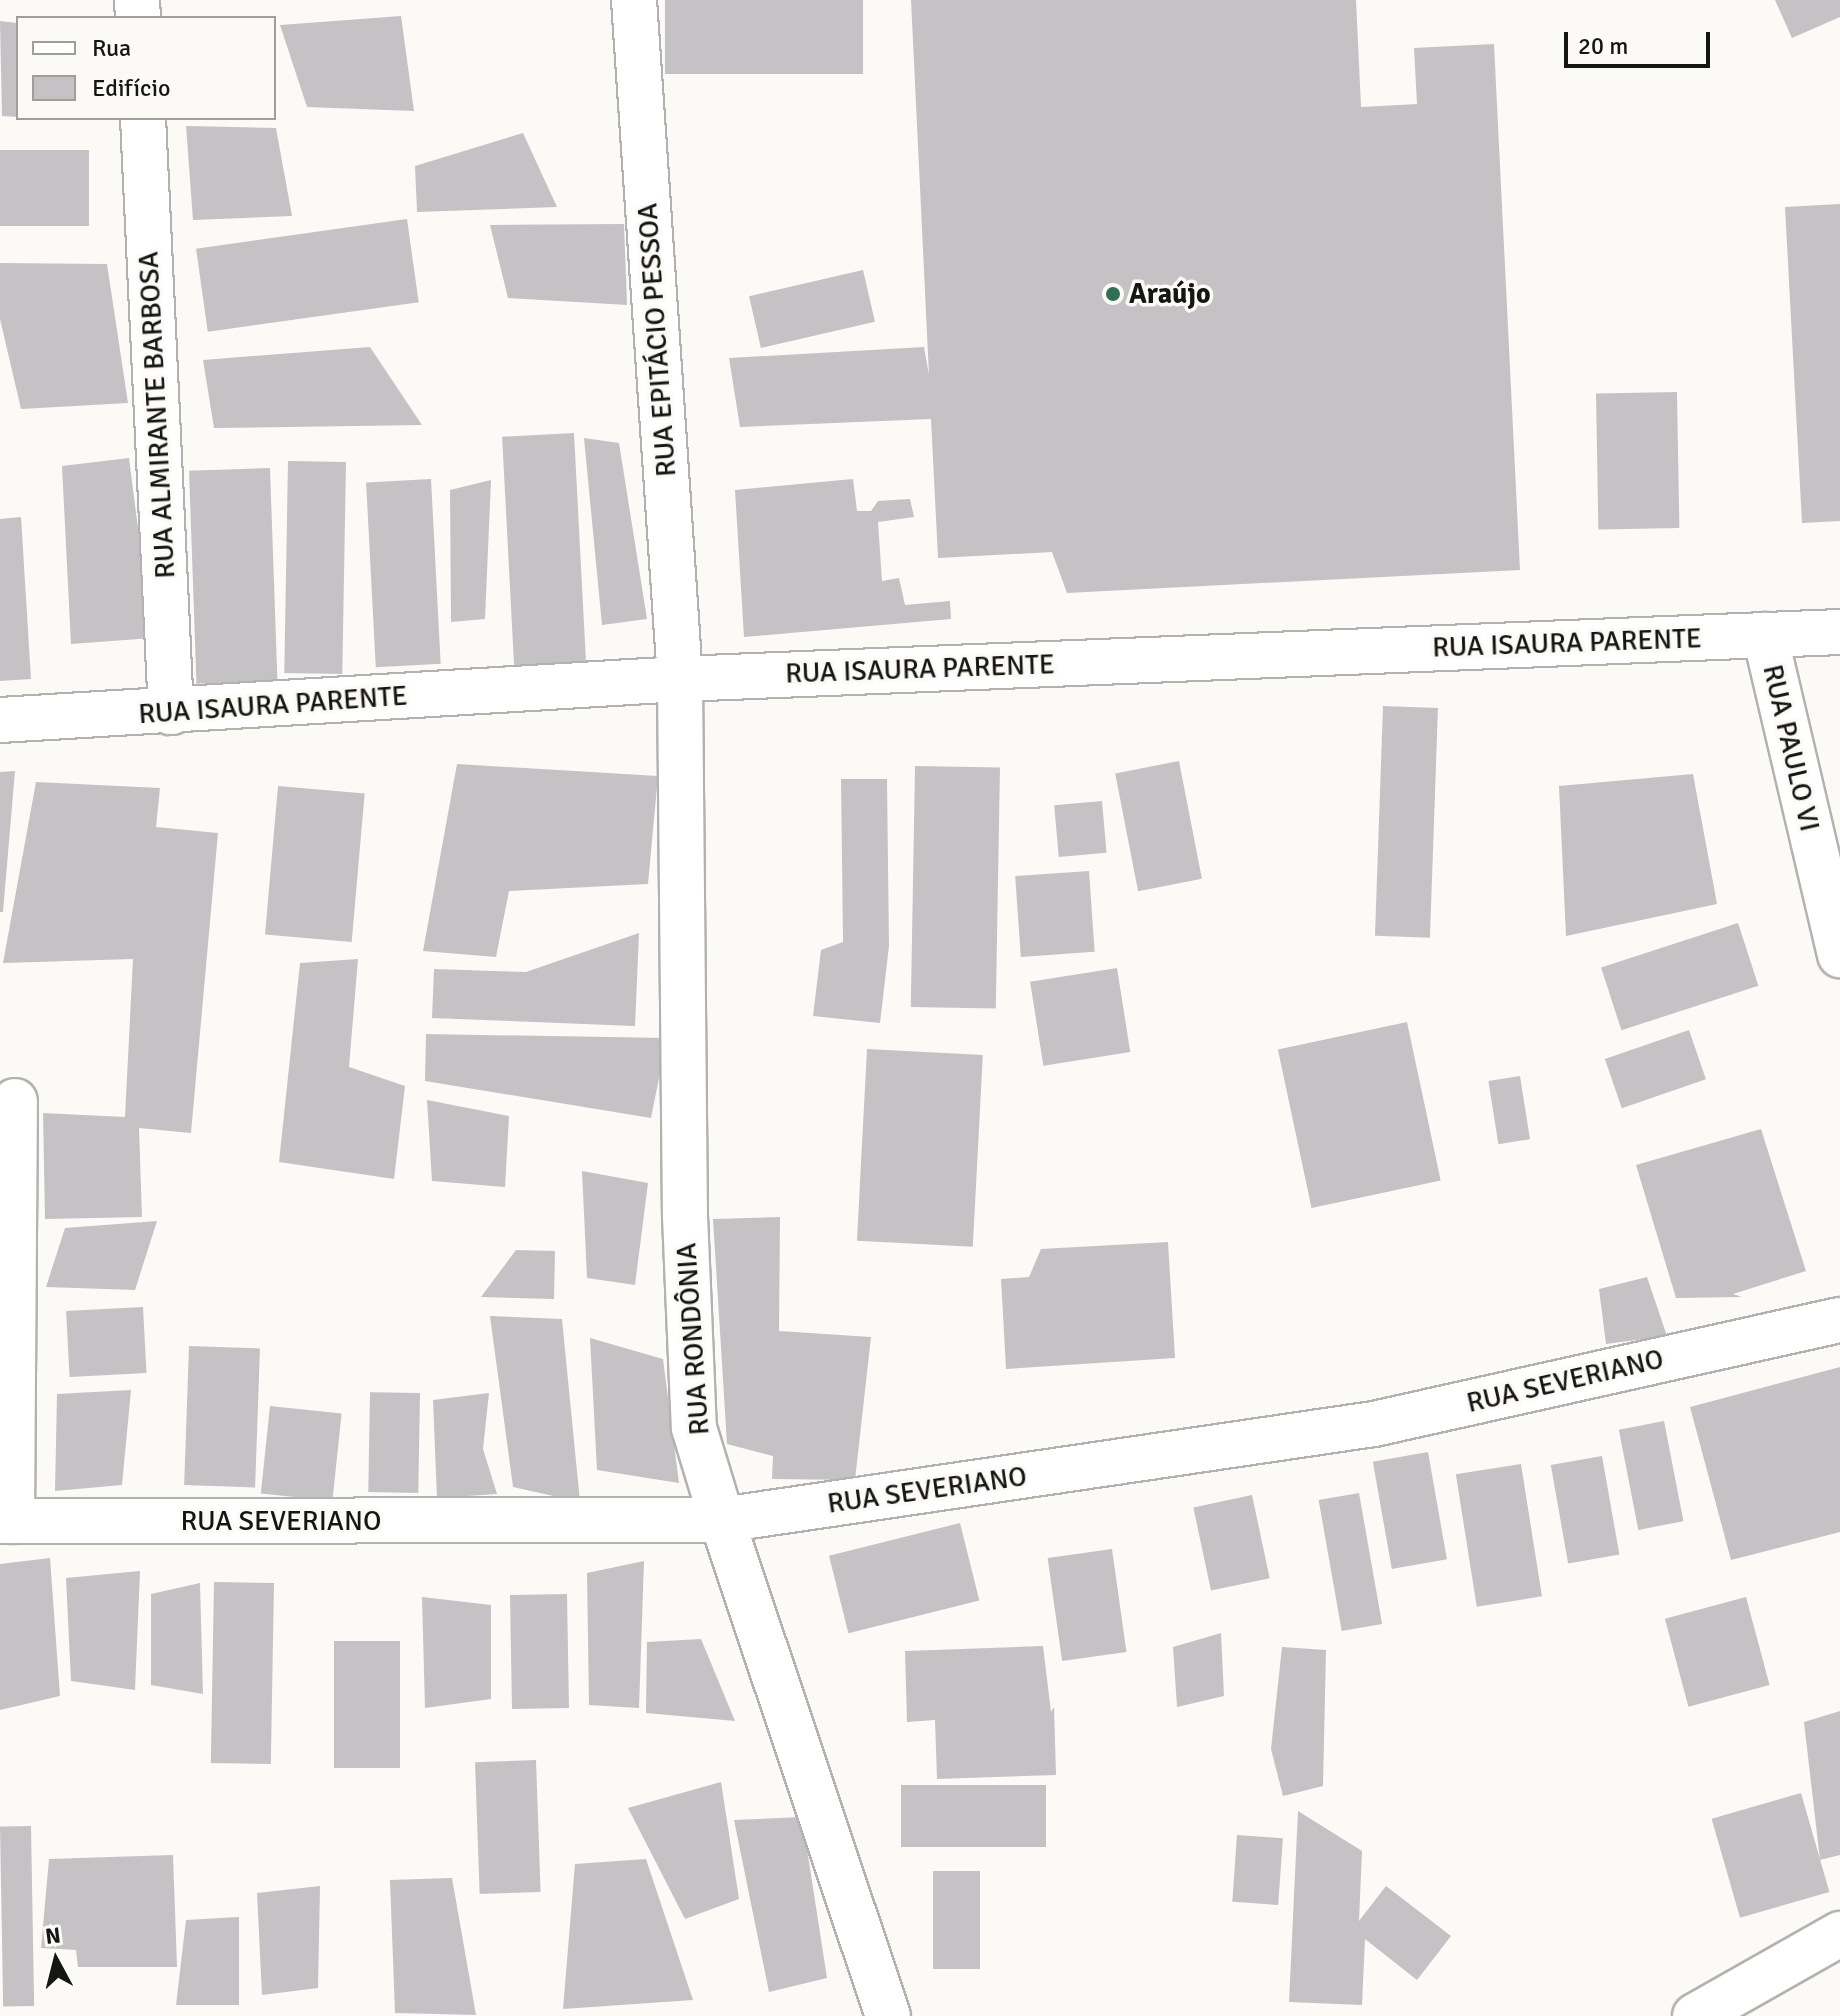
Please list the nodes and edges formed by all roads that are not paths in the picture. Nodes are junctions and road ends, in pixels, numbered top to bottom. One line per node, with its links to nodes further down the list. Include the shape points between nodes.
1 (634, 0): 5 (street, RUA EPITÁCIO PESSOA)
2 (143, 120): 6 (street, RUA ALMIRANTE BARBOSA)
3 (1840, 632): 4 (street, RUA ISAURA PARENTE)
4 (1765, 635): 5 (street, RUA ISAURA PARENTE); 8 (street, RUA PAULO VI)
5 (680, 679): 6 (street, RUA ISAURA PARENTE); 11 (street, RUA RONDÔNIA, via 685,1216 694,1428)
6 (171, 712): 7 (street, RUA ISAURA PARENTE)
7 (0, 720)
8 (1840, 955)
9 (15, 1101): 12 (street)
10 (1840, 1320): 11 (street, RUA SEVERIANO, via 1374,1424)
11 (722, 1520): 12 (street, RUA SEVERIANO); 14 (street, RUA RONDÔNIA)
12 (6, 1521)
13 (1840, 1934): 15 (street)
14 (888, 2016)
15 (1695, 2016)

